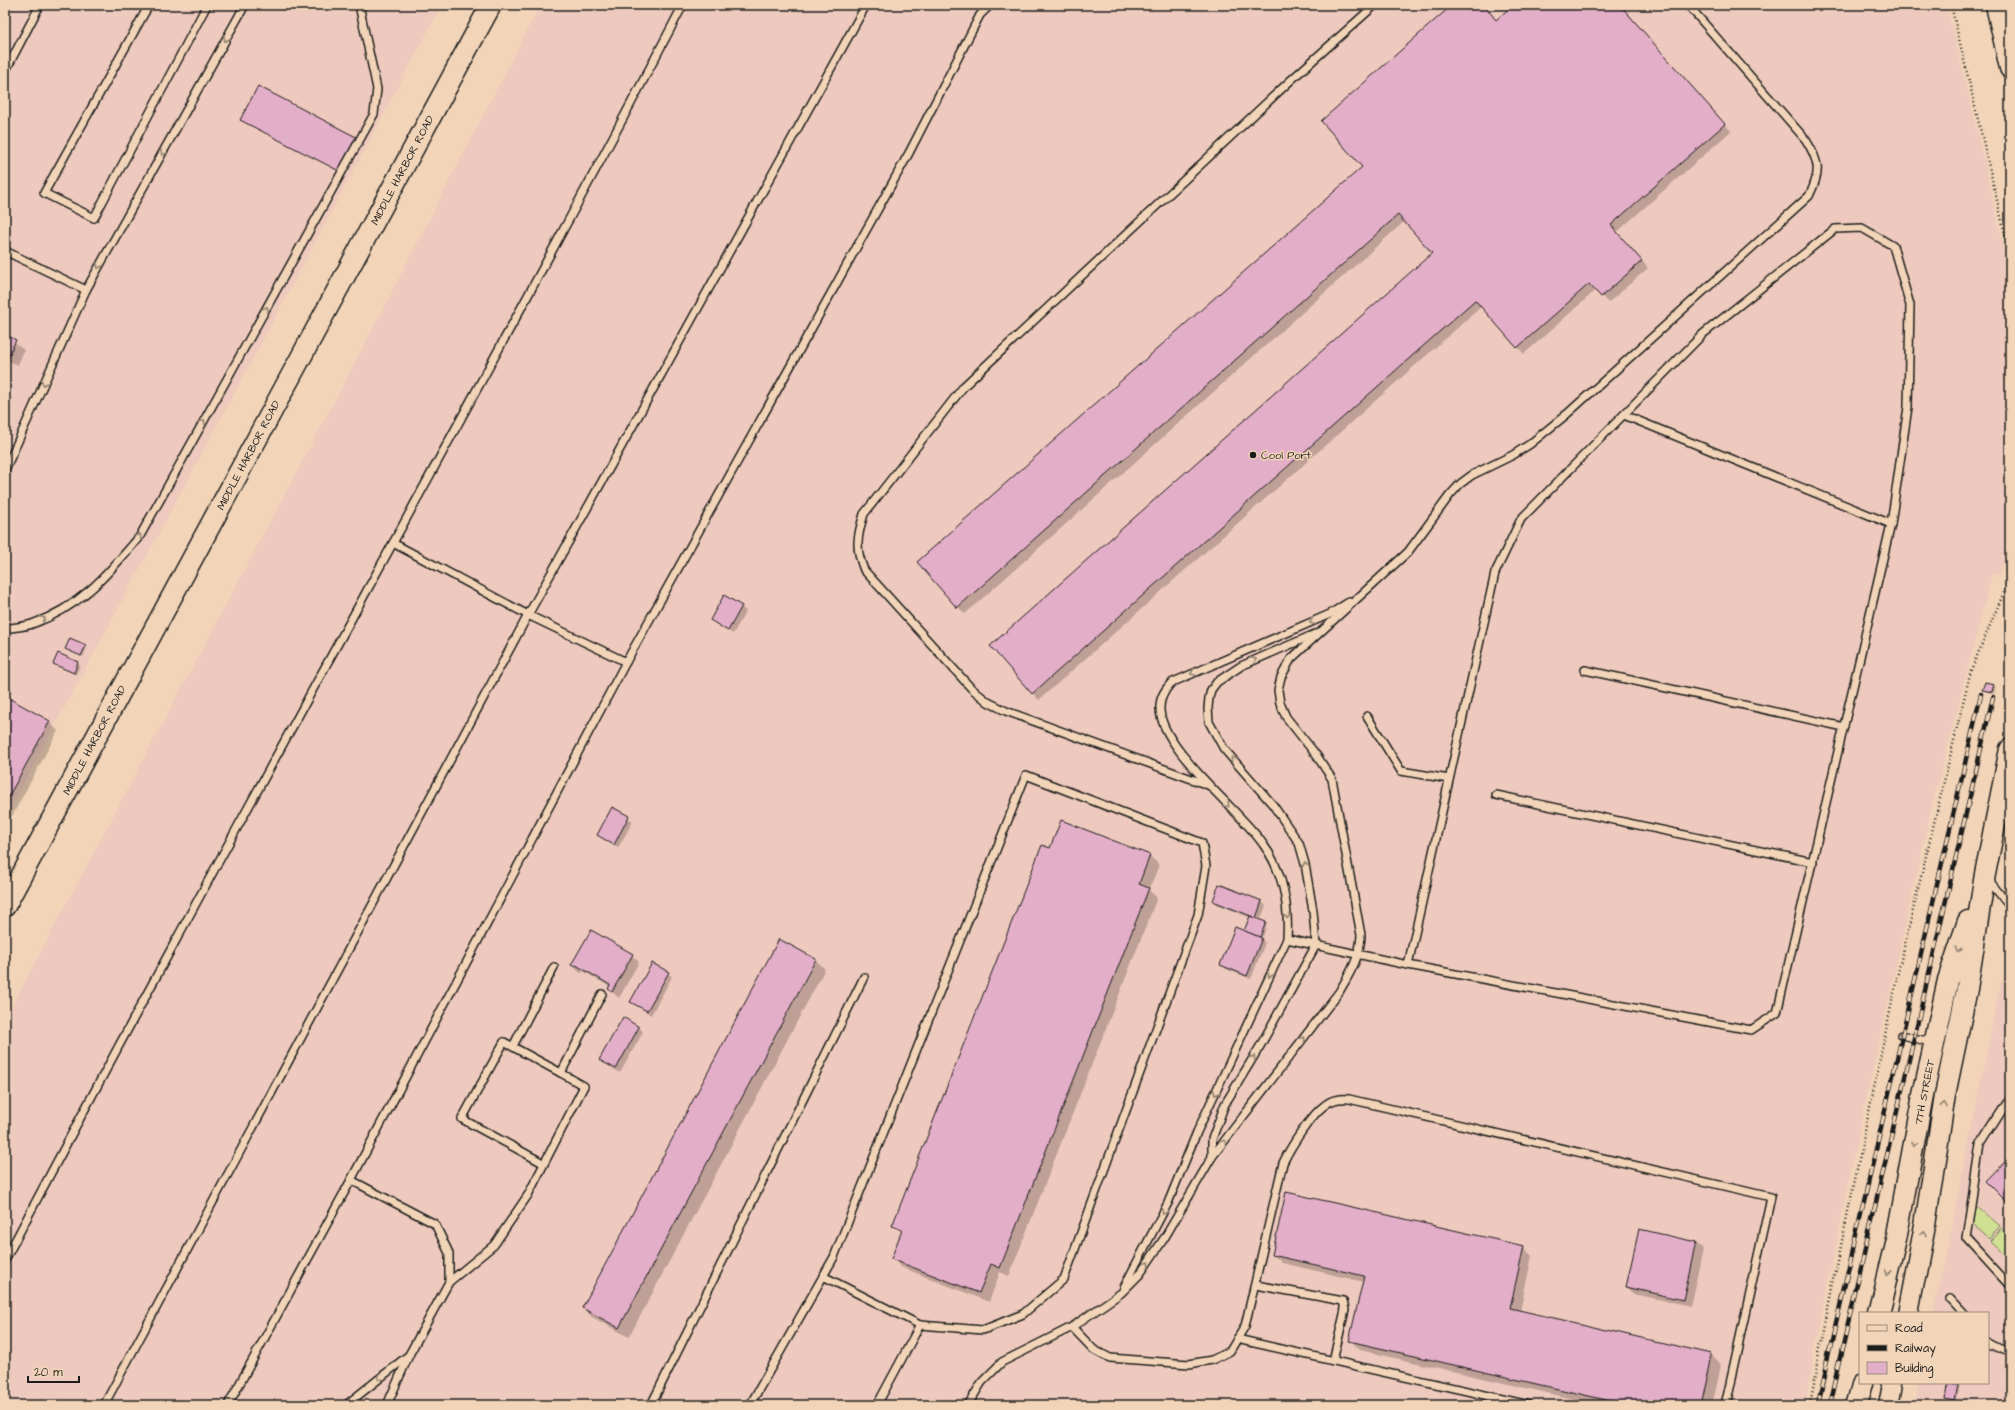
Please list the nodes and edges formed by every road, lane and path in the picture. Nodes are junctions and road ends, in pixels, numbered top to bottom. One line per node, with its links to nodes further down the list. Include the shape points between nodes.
1 (40, 5): 15 (lane)
2 (149, 5): 3 (lane, via 44,193 94,218)
3 (207, 5)
4 (245, 5): 18 (lane, one-way to 18)
5 (359, 5): 26 (lane, one-way to 5, via 31,624 67,609 104,579 140,536 374,114 376,88)
6 (491, 5): 38 (main road, MIDDLE HARBOR ROAD)
7 (683, 5): 22 (lane)
8 (866, 5): 25 (lane)
9 (990, 5): 28 (lane, via 980,15 908,153)
10 (1375, 5): 34 (lane, via 964,386 864,514 857,536 858,555 864,570 971,688 988,702 1006,711)
11 (1688, 5): 24 (lane, via 1806,140 1816,156 1818,171 1809,196 1536,439 1513,455 1472,475 1460,484 1408,552)
12 (1951, 5): 17 (path)
13 (1996, 5): 14 (main road)
14 (2010, 68)
15 (5, 72)
16 (5, 251): 18 (lane)
17 (2010, 255)
18 (86, 290): 20 (lane, one-way to 20)
19 (1624, 415): 21 (lane); 21 (lane, via 1703,334 1835,229 1862,228 1893,246 1910,305 1908,407); 33 (lane, via 1521,519 1495,572)
20 (5, 470)
21 (1891, 524): 31 (lane)
22 (393, 543): 25 (lane); 55 (lane, via 104,1071)
23 (2010, 578): 84 (path, via 1971,670 1899,968)
24 (1370, 588): 27 (lane); 34 (lane, one-way to 34, via 1330,614 1171,683 1165,689 1160,708 1165,728)
25 (528, 615): 28 (lane); 74 (lane)
26 (5, 629)
27 (1320, 631): 41 (lane, one-way to 27, via 1312,903 1299,843 1273,805 1224,749 1209,722 1208,708 1211,690 1217,682 1241,666); 42 (lane, via 1291,659 1284,669 1278,690 1286,717 1332,779 1361,935)
28 (626, 662): 54 (lane)
29 (1585, 670): 31 (lane)
30 (1367, 716): 33 (lane, via 1401,770)
31 (1844, 728): 36 (lane)
32 (2010, 749): 37 (main road, 7TH STREET)
33 (1449, 779): 43 (lane)
34 (1208, 785): 40 (lane, one-way to 40, via 1263,843 1274,862 1282,881 1287,915)
35 (1496, 795): 36 (lane)
36 (1813, 862): 43 (lane, via 1778,1013 1751,1030)
37 (1985, 874): 39 (lane); 48 (main road, 7TH STREET, one-way to 48, via 1948,980); 63 (main road, 7TH STREET, one-way to 37, via 1925,1225 1945,1095 1967,990)
38 (5, 906)
39 (2010, 907)
40 (1287, 939): 41 (lane); 60 (lane, one-way to 60, via 1197,1132 1168,1203)
41 (1316, 946): 42 (lane); 52 (lane, one-way to 41, via 1212,1139 1225,1104)
42 (1359, 954): 43 (lane); 52 (lane, one-way to 42, via 1339,992 1354,968)
43 (1408, 965)
44 (554, 967): 49 (lane)
45 (864, 977): 78 (lane)
46 (602, 994): 50 (lane)
47 (1902, 1035): 48 (lane)
48 (1934, 1043): 62 (main road, 7TH STREET, one-way to 62, via 1896,1239)
49 (512, 1046): 50 (lane); 53 (lane, via 504,1042 462,1119)
50 (561, 1073): 53 (lane, via 584,1086)
51 (2010, 1098): 59 (lane, via 1980,1145 1966,1238)
52 (1212, 1157): 60 (lane, one-way to 52, via 1140,1274 1153,1256)
53 (543, 1163): 57 (lane, via 528,1195 494,1245)
54 (351, 1180): 57 (lane, via 435,1224 450,1253); 75 (lane)
55 (5, 1260)
56 (823, 1276): 65 (lane); 65 (lane, via 834,1257 1026,775 1202,843 1206,866 1198,915 1064,1279 1023,1314 982,1330); 79 (lane)
57 (449, 1282): 69 (lane)
58 (1256, 1285): 67 (lane, via 1245,1326); 71 (lane, via 1343,1301 1345,1310); 83 (lane, via 1283,1163 1293,1143 1325,1105 1341,1098 1771,1197)
59 (2010, 1286)
60 (1121, 1292): 66 (lane)
61 (1951, 1299): 64 (lane)
62 (1878, 1312)
63 (1908, 1312)
64 (1963, 1312)
65 (920, 1324): 80 (lane)
66 (1072, 1327): 67 (lane, via 1103,1356 1189,1364 1212,1360 1230,1351); 81 (lane, via 1002,1362 982,1382)
67 (1237, 1339): 71 (lane)
68 (1989, 1341): 70 (lane)
69 (410, 1353): 76 (lane, one-way to 76); 77 (lane)
70 (2010, 1353)
71 (1333, 1361): 82 (lane)
72 (1862, 1384): 85 (main road)
73 (1893, 1384): 86 (main road)
74 (104, 1405)
75 (228, 1405)
76 (346, 1405)
77 (387, 1405)
78 (652, 1405)
79 (750, 1405)
80 (877, 1405)
81 (968, 1405)
82 (1530, 1405)
83 (1725, 1405)
84 (1809, 1405)
85 (1856, 1405)
86 (1889, 1405)

